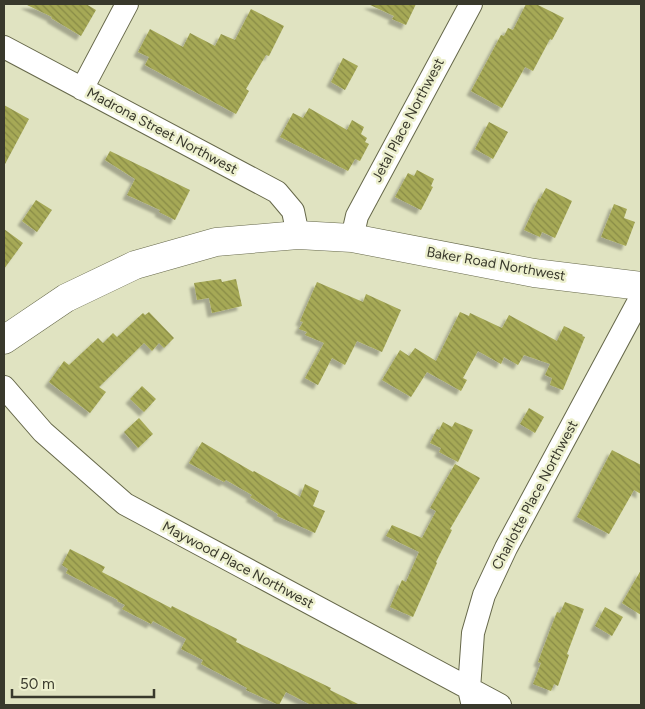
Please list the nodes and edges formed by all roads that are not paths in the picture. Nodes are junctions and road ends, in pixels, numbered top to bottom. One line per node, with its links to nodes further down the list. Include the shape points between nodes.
1 (127, 4): 4 (street)
2 (470, 4): 6 (street, Jetal Place Northwest, via 357,216)
3 (4, 47): 4 (street, Madrona Street Northwest)
4 (82, 89): 5 (street, Madrona Street Northwest, via 276,192 293,211)
5 (298, 235): 6 (street, Baker Road Northwest); 9 (street, Baker Road Northwest, via 216,242 135,265 66,298)
6 (352, 238): 7 (street, Baker Road Northwest, via 534,273)
7 (641, 286)
8 (641, 297): 11 (street, Charlotte Place Northwest, via 484,594 473,634)
9 (4, 340)
10 (4, 387): 11 (street, Maywood Place Northwest, via 43,432 125,504)
11 (471, 697): 12 (street, Maywood Place Northwest)
12 (500, 705)

